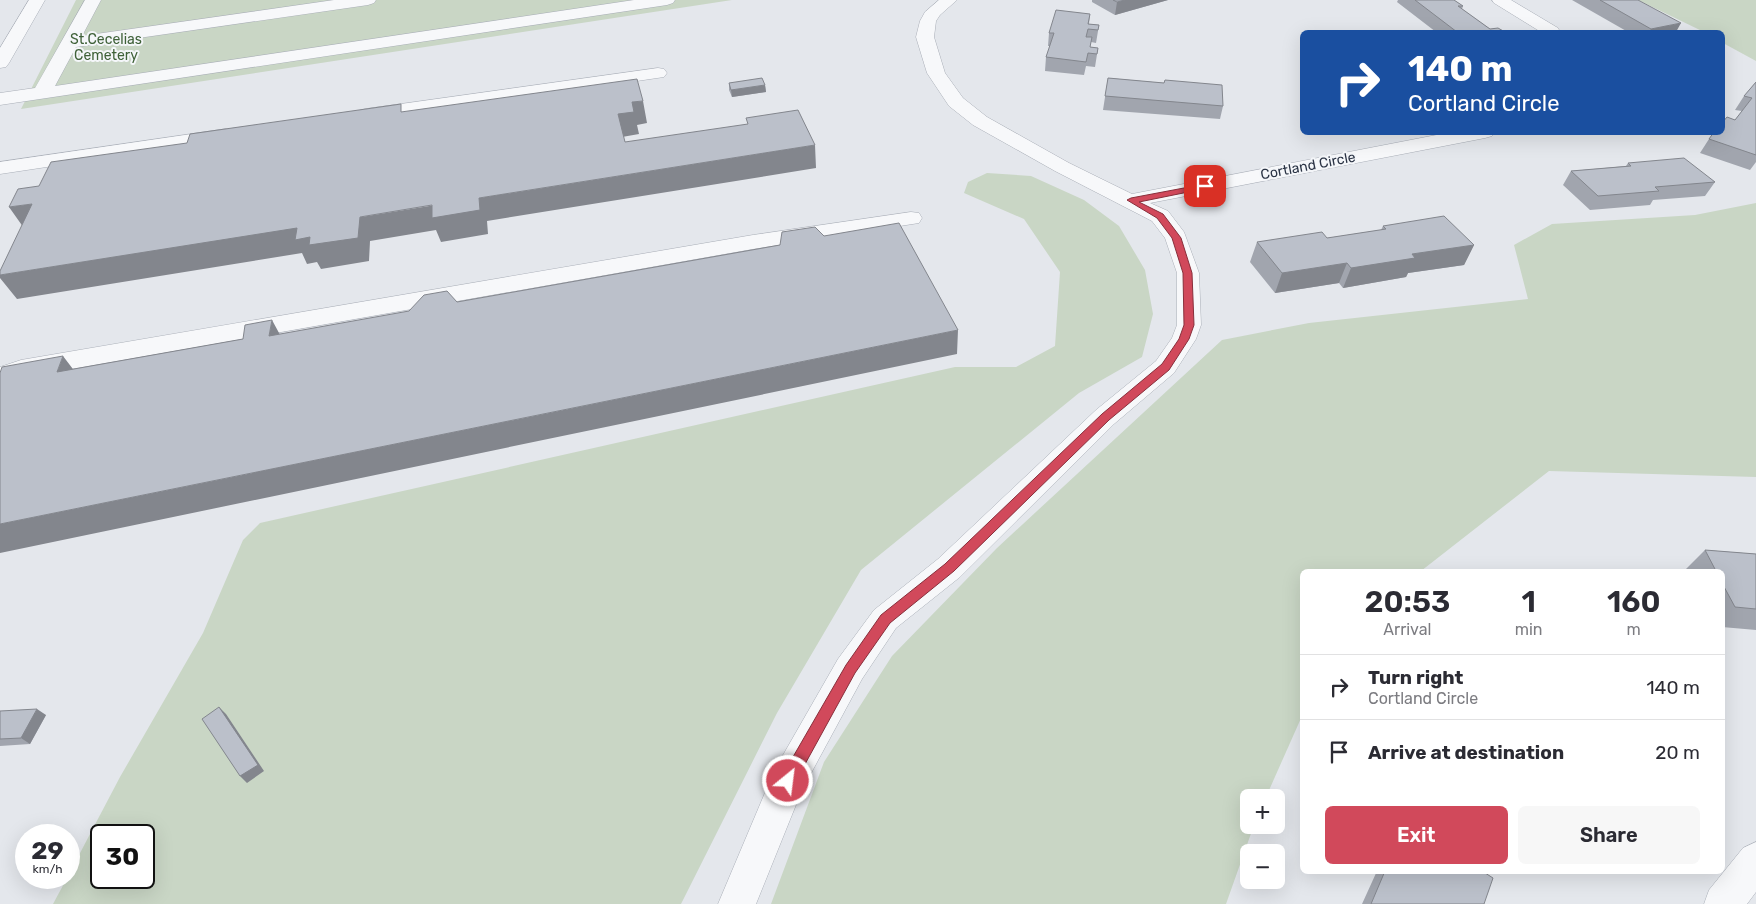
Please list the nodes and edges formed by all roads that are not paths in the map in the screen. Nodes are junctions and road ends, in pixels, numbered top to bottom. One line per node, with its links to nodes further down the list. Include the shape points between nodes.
1 (37, 0): 11 (street)
2 (94, 0): 9 (street)
3 (668, 0): 7 (street)
4 (950, 0): 19 (street, via 933,12 925,37 936,73 956,102 980,121)
5 (1500, 0): 8 (street)
6 (360, 1): 9 (street); 10 (street)
7 (597, 5): 10 (street)
8 (1549, 30)
9 (69, 43): 13 (street)
10 (359, 46): 13 (street)
11 (3, 54)
12 (658, 73): 15 (street)
13 (42, 92): 14 (street)
14 (0, 99)
15 (346, 118)
16 (247, 132): 18 (street)
17 (1469, 135): 19 (street, Cortland Circle)
18 (0, 169)
19 (1131, 200): 23 (street, via 1160,216 1176,238 1188,273 1189,325 1184,339 1165,367 1106,417 949,568 886,619 850,669 788,781)
20 (911, 218): 21 (street, via 743,243)
21 (7, 368)
22 (1756, 861): 24 (street)
23 (737, 904)
24 (1723, 904)

